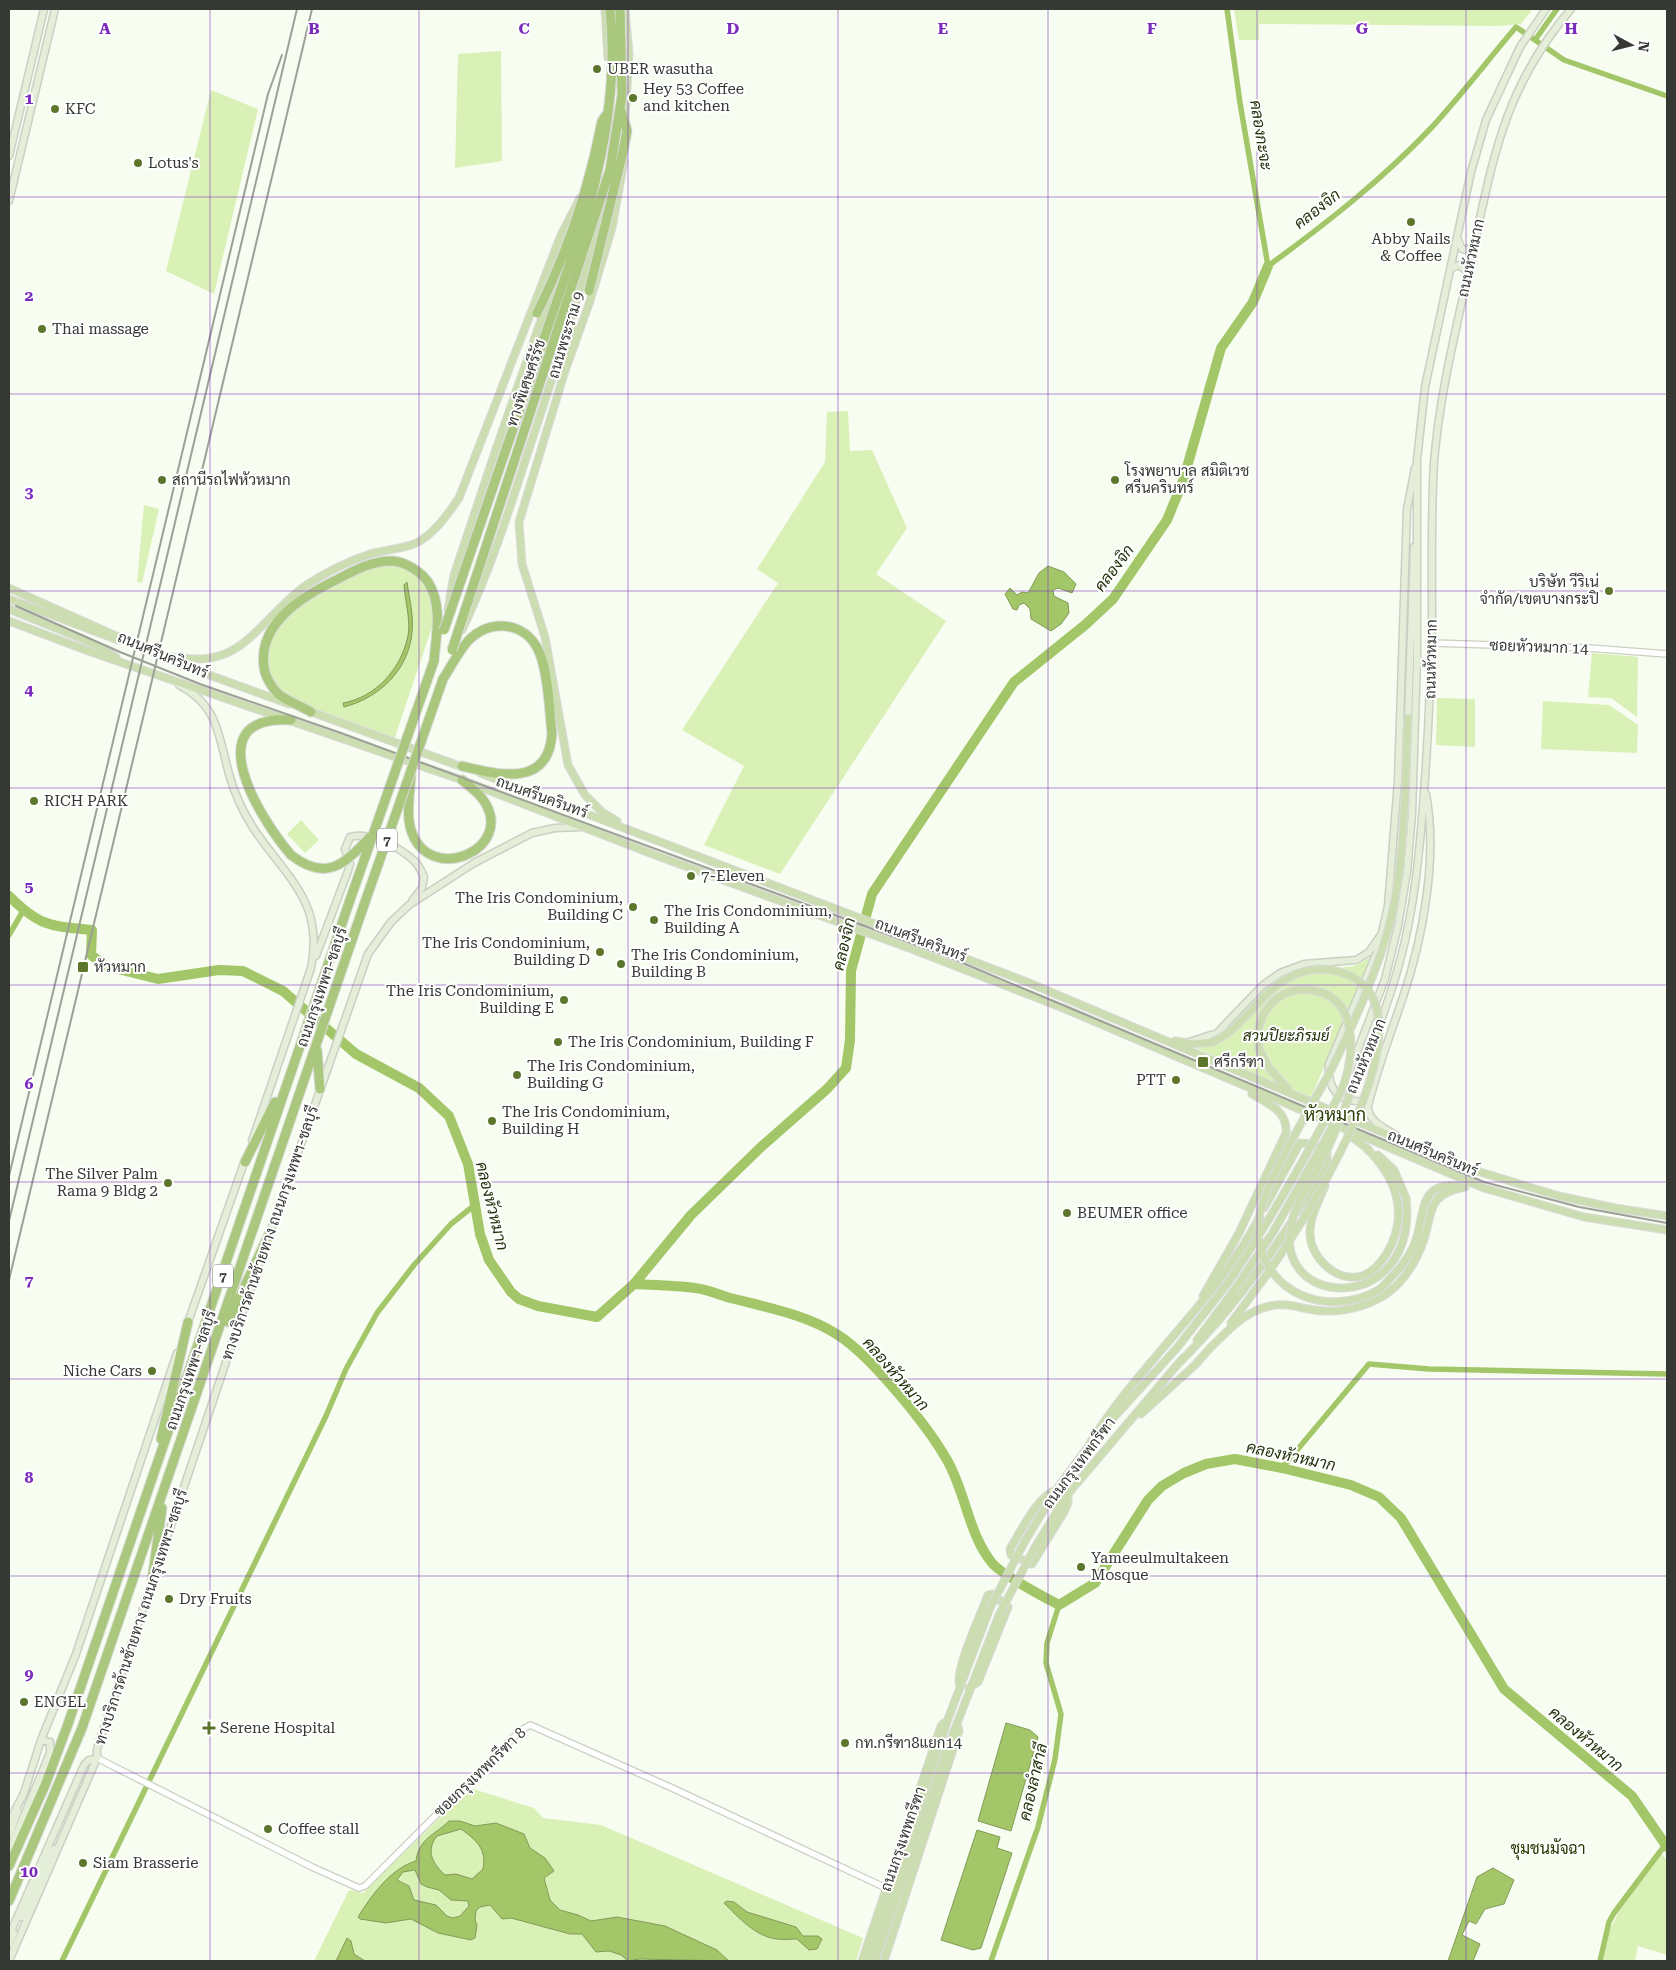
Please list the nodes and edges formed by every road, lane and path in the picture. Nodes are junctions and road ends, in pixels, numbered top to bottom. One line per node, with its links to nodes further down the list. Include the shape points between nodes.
1 (44, 9): 12 (main road)
2 (56, 9): 14 (main road)
3 (605, 9): 13 (main road, ถนนพระราม 9, via 607,87)
4 (610, 9): 10 (highway, ทางพิเศษศรีรัช, bridge)
5 (620, 9): 9 (highway, ทางพิเศษศรีรัช, bridge, via 623,55)
6 (625, 9): 11 (main road, ถนนพระราม 9, via 629,54)
7 (1546, 9): 15 (main road, ถนนหัวหมาก, via 1520,47 1486,120)
8 (1571, 9): 16 (main road, ถนนหัวหมาก, via 1527,72 1497,143)
9 (620, 108): 20 (highway, bridge, via 627,131 615,190); 31 (highway, ทางพิเศษศรีรัช, bridge, via 610,170)
10 (609, 113): 21 (highway, bridge, via 602,121 588,183 568,245); 29 (highway, ทางพิเศษศรีรัช, bridge, via 588,210)
11 (624, 128): 20 (main road, ถนนพระราม 9); 22 (main road, via 623,173 612,228)
12 (9, 156)
13 (596, 159): 19 (main road, ถนนพระราม 9, via 583,209); 33 (main road, via 561,235 460,498 441,524 415,544 369,555 307,584 240,646 227,653 193,659)
14 (9, 201)
15 (1458, 238): 16 (main road, via 1462,250); 17 (main road, ถนนหัวหมาก)
16 (1474, 246): 18 (main road, ถนนหัวหมาก)
17 (1450, 269): 18 (main road, via 1459,265); 23 (main road, ถนนหัวหมาก, via 1425,387)
18 (1469, 273): 30 (main road, ถนนหัวหมาก, via 1436,437)
19 (556, 284): 20 (main road, via 559,293 566,295); 29 (main road, ถนนพระราม 9, bridge, via 454,575)
20 (584, 292): 22 (main road); 31 (main road, ถนนพระราม 9, bridge, via 484,582)
21 (537, 313)
22 (565, 371): 50 (main road, via 519,522 522,564 545,637 568,765 574,779 594,804)
23 (1417, 460): 24 (main road, ถนนหัวหมาก); 52 (main road, via 1408,508 1394,836)
24 (1418, 526): 40 (main road, via 1412,569); 59 (main road, ถนนหัวหมาก, bridge, via 1412,814 1404,897 1385,979)
25 (9, 588): 33 (main road, ถนนศรีนครินทร์)
26 (9, 599): 36 (main road)
27 (9, 609): 35 (main road, via 95,645)
28 (9, 621): 35 (main road, ถนนศรีนครินทร์)
29 (444, 630): 34 (highway, ทางพิเศษศรีรัช)
30 (1431, 643): 32 (street, ซอยหัวหมาก 14); 47 (main road, ถนนหัวหมาก)
31 (452, 650): 38 (highway, ทางพิเศษศรีรัช)
32 (1667, 654)
33 (164, 656): 36 (main road, ถนนศรีนครินทร์)
34 (434, 661): 39 (highway, via 438,614 428,582 406,564 393,561 360,568 315,590 281,617 264,642 264,672 280,695); 42 (highway, ทางพิเศษศรีรัช, bridge)
35 (125, 663): 37 (main road, ถนนศรีนครินทร์)
36 (179, 664): 39 (main road, ถนนศรีนครินทร์)
37 (158, 673): 41 (main road, ถนนศรีนครินทร์); 53 (main road, via 188,689 213,715 240,804 308,910 314,941)
38 (443, 679): 43 (highway, ทางพิเศษศรีรัช, bridge); 44 (highway, via 470,639 485,628 512,626 524,632 535,642 542,658 552,733 552,744 547,754 536,768 523,775 499,776)
39 (312, 712): 44 (main road, ถนนศรีนครินทร์)
40 (1408, 718): 69 (main road, bridge, via 1400,859 1383,947 1338,1056 1269,1186 1260,1211 1258,1231 1262,1250 1281,1283 1295,1293 1330,1303 1366,1297 1379,1290 1403,1266 1414,1244 1422,1207 1430,1194 1444,1185)
41 (291, 720): 46 (main road, ถนนศรีนครินทร์); 49 (highway, bridge, via 273,719 258,723 246,732 241,743 248,787 263,817 291,855 306,866 318,869 331,868 351,857)
42 (401, 753): 49 (highway, ถนนกรุงเทพฯ-ชลบุรี / 7, bridge)
43 (416, 758): 45 (highway, ถนนกรุงเทพฯ-ชลบุรี / 7, bridge)
44 (462, 766): 50 (main road, ถนนศรีนครินทร์)
45 (410, 775): 46 (highway, via 409,819 416,840 430,854 451,860 473,852 482,844 491,822 485,802); 56 (highway, ถนนกรุงเทพฯ-ชลบุรี / 7, bridge)
46 (462, 780): 48 (main road, ถนนศรีนครินทร์)
47 (1425, 786): 62 (main road, via 1431,832 1425,907 1404,995); 63 (main road, ถนนหัวหมาก, bridge, via 1413,898 1402,954 1385,1010)
48 (582, 827): 51 (main road, ทางบริการด้านซ้ายทาง ถนนกรุงเทพฯ-ชลบุรี, via 555,828 516,840); 58 (main road, ถนนศรีนครินทร์, via 1022,992)
49 (372, 835): 57 (highway, ถนนกรุงเทพฯ-ชลบุรี / 7, bridge)
50 (644, 835): 54 (main road, ถนนศรีนครินทร์, via 1027,982)
51 (409, 904): 53 (main road, via 422,888 424,877 412,858 397,848 363,836 350,837 345,849 350,864 348,871); 60 (main road, ทางบริการด้านซ้ายทาง ถนนกรุงเทพฯ-ชลบุรี, via 368,954)
52 (1384, 930): 55 (main road, via 1369,952 1356,960 1304,964 1280,973 1262,986 1217,1033); 62 (main road, via 1329,1064 1331,1087 1348,1101 1363,1102)
53 (311, 968): 67 (main road)
54 (1163, 1040): 55 (main road); 61 (main road, ถนนศรีนครินทร์)
55 (1185, 1043): 68 (main road, bridge, via 1212,1042 1227,1033 1274,986 1293,975 1313,970 1335,971 1357,980 1370,994 1377,1012 1379,1046 1358,1111)
56 (317, 1045): 60 (highway); 79 (highway, ถนนกรุงเทพฯ-ชลบุรี / 7)
57 (292, 1068): 67 (highway); 83 (highway, ถนนกรุงเทพฯ-ชลบุรี / 7)
58 (1234, 1082): 64 (main road, ถนนศรีนครินทร์); 76 (main road, via 1278,1111 1287,1125 1286,1133 1234,1242)
59 (1344, 1084): 61 (main road, bridge, via 1350,1054 1350,1025 1341,1008 1320,992 1293,990 1270,1004 1259,1024 1258,1040 1269,1068); 74 (main road, ถนนหัวหมาก, bridge, via 1281,1198)
60 (320, 1089): 73 (main road, ทางบริการด้านซ้ายทาง ถนนกรุงเทพฯ-ชลบุรี)
61 (1291, 1093): 65 (main road, ถนนศรีนครินทร์)
62 (1372, 1093): 65 (main road, via 1368,1106 1370,1117)
63 (1350, 1094): 66 (main road, bridge, via 1330,1144 1294,1215 1290,1236 1298,1267 1313,1280 1330,1288 1348,1290 1374,1280 1394,1262 1407,1229 1406,1198 1394,1170); 75 (main road, ถนนหัวหมาก, bridge, via 1291,1202)
64 (1340, 1128): 66 (main road); 70 (main road, ถนนศรีนครินทร์)
65 (1405, 1141): 71 (main road, ถนนศรีนครินทร์, via 1467,1168 1535,1189 1615,1208)
66 (1366, 1147): 68 (main road, bridge, via 1386,1170 1395,1190 1398,1214 1396,1237 1383,1260 1361,1276 1346,1276 1332,1271 1313,1249 1311,1223)
67 (245, 1162): 77 (main road)
68 (1332, 1169): 78 (main road, bridge, via 1293,1237)
69 (1465, 1188): 70 (main road); 78 (main road, via 1445,1193 1432,1205 1420,1252 1389,1292 1362,1306 1340,1310 1321,1311 1297,1305 1261,1308 1245,1316)
70 (1484, 1188): 72 (main road, ถนนศรีนครินทร์, via 1584,1216)
71 (1667, 1216)
72 (1667, 1230)
73 (269, 1234): 79 (highway); 87 (main road, ทางบริการด้านซ้ายทาง ถนนกรุงเทพฯ-ชลบุรี)
74 (1225, 1287): 82 (main road, ถนนกรุงเทพกรีฑา, via 1176,1349)
75 (1233, 1292): 80 (main road, ถนนกรุงเทพกรีฑา)
76 (1188, 1320): 80 (main road, via 1239,1252 1300,1143 1313,1144 1327,1151 1327,1165 1279,1241 1211,1331); 82 (main road, via 1114,1407)
77 (188, 1322): 83 (highway); 92 (main road, via 76,1654)
78 (1210, 1349): 81 (main road)
79 (210, 1359): 84 (highway, ถนนกรุงเทพฯ-ชลบุรี / 7)
80 (1181, 1360): 81 (main road, ถนนกรุงเทพกรีฑา)
81 (1124, 1429): 86 (main road, ถนนกรุงเทพกรีฑา)
82 (1090, 1443): 85 (main road, ถนนกรุงเทพกรีฑา)
83 (150, 1483): 103 (highway, ถนนกรุงเทพฯ-ชลบุรี / 7, via 68,1724)
84 (164, 1488): 87 (highway); 105 (highway, ถนนกรุงเทพฯ-ชลบุรี / 7, via 82,1728)
85 (1056, 1490): 86 (main road, via 1040,1501 1010,1549 1011,1555 1028,1564 1032,1564 1064,1512); 88 (main road, ถนนกรุงเทพกรีฑา, bridge, via 990,1608)
86 (1068, 1495): 89 (main road, ถนนกรุงเทพกรีฑา, bridge, via 1034,1548 999,1615)
87 (152, 1581): 93 (main road, ทางบริการด้านซ้ายทาง ถนนกรุงเทพฯ-ชลบุรี, via 97,1749)
88 (960, 1687): 89 (main road, via 957,1678 988,1595 992,1594 1008,1607 978,1682); 90 (main road, ถนนกรุงเทพกรีฑา)
89 (969, 1688): 91 (main road, ถนนกรุงเทพกรีฑา)
90 (948, 1719): 104 (main road, ถนนกรุงเทพกรีฑา, via 941,1726); 110 (main road, ถนนกรุงเทพกรีฑา)
91 (957, 1722): 111 (main road, ถนนกรุงเทพกรีฑา); 112 (main road, ถนนกรุงเทพกรีฑา, via 959,1731)
92 (41, 1740): 96 (main road); 102 (main road, via 50,1742 50,1754)
93 (97, 1758): 94 (main road, ทางบริการด้านซ้ายทาง ถนนกรุงเทพฯ-ชลบุรี); 95 (main road, ทางบริการด้านซ้ายทาง ถนนกรุงเทพฯ-ชลบุรี, via 87,1762); 104 (street, ซอยกรุงเทพกรีฑา 8, via 359,1888 365,1886 520,1731 530,1725)
94 (93, 1769): 95 (main road); 98 (main road, ทางบริการด้านซ้ายทาง ถนนกรุงเทพฯ-ชลบุรี)
95 (81, 1770): 97 (main road)
96 (24, 1793): 99 (main road); 100 (main road)
97 (64, 1812): 98 (main road, via 70,1812); 106 (main road)
98 (72, 1816): 101 (main road, ทางบริการด้านซ้ายทาง ถนนกรุงเทพฯ-ชลบุรี)
99 (9, 1822)
100 (9, 1836)
101 (63, 1838): 107 (main road, via 48,1861); 108 (main road, ทางบริการด้านซ้ายทาง ถนนกรุงเทพฯ-ชลบุรี)
102 (9, 1852)
103 (9, 1866)
104 (886, 1888): 109 (main road, ถนนกรุงเทพกรีฑา)
105 (9, 1902)
106 (9, 1936)
107 (9, 1945)
108 (9, 1961)
109 (862, 1961)
110 (868, 1961)
111 (875, 1961)
112 (884, 1961)

